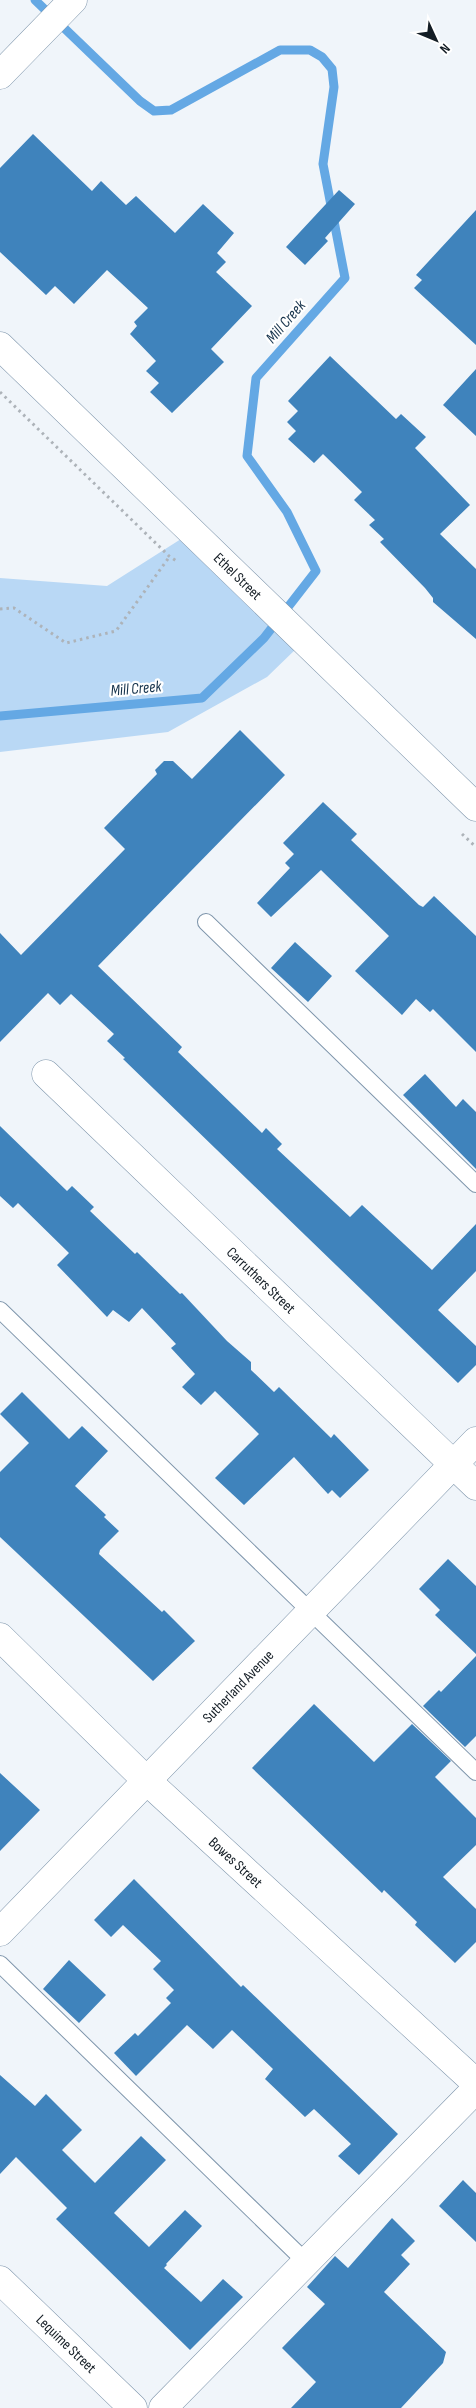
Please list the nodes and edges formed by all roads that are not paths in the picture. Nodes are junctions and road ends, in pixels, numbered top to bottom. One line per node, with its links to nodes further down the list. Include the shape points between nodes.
1 (73, 0): 2 (street)
2 (0, 75)
3 (0, 346): 4 (street, Ethel Street)
4 (476, 807)
5 (206, 922): 7 (lane)
6 (46, 1074): 10 (street, Carruthers Street)
7 (476, 1184)
8 (0, 1310): 12 (lane)
9 (476, 1441): 10 (street, Sutherland Avenue)
10 (454, 1464): 11 (street, Carruthers Street); 12 (street, Sutherland Avenue)
11 (476, 1486)
12 (310, 1611): 14 (lane); 15 (street, Sutherland Avenue)
13 (0, 1636): 15 (street, Bowes Street)
14 (476, 1772)
15 (146, 1780): 16 (street, Sutherland Avenue); 18 (street, Bowes Street)
16 (0, 1932)
17 (0, 1964): 20 (lane)
18 (476, 2083)
19 (476, 2089): 20 (street)
20 (306, 2262): 23 (street)
21 (0, 2280): 22 (street, Lequime Street)
22 (133, 2408)
23 (163, 2408)

